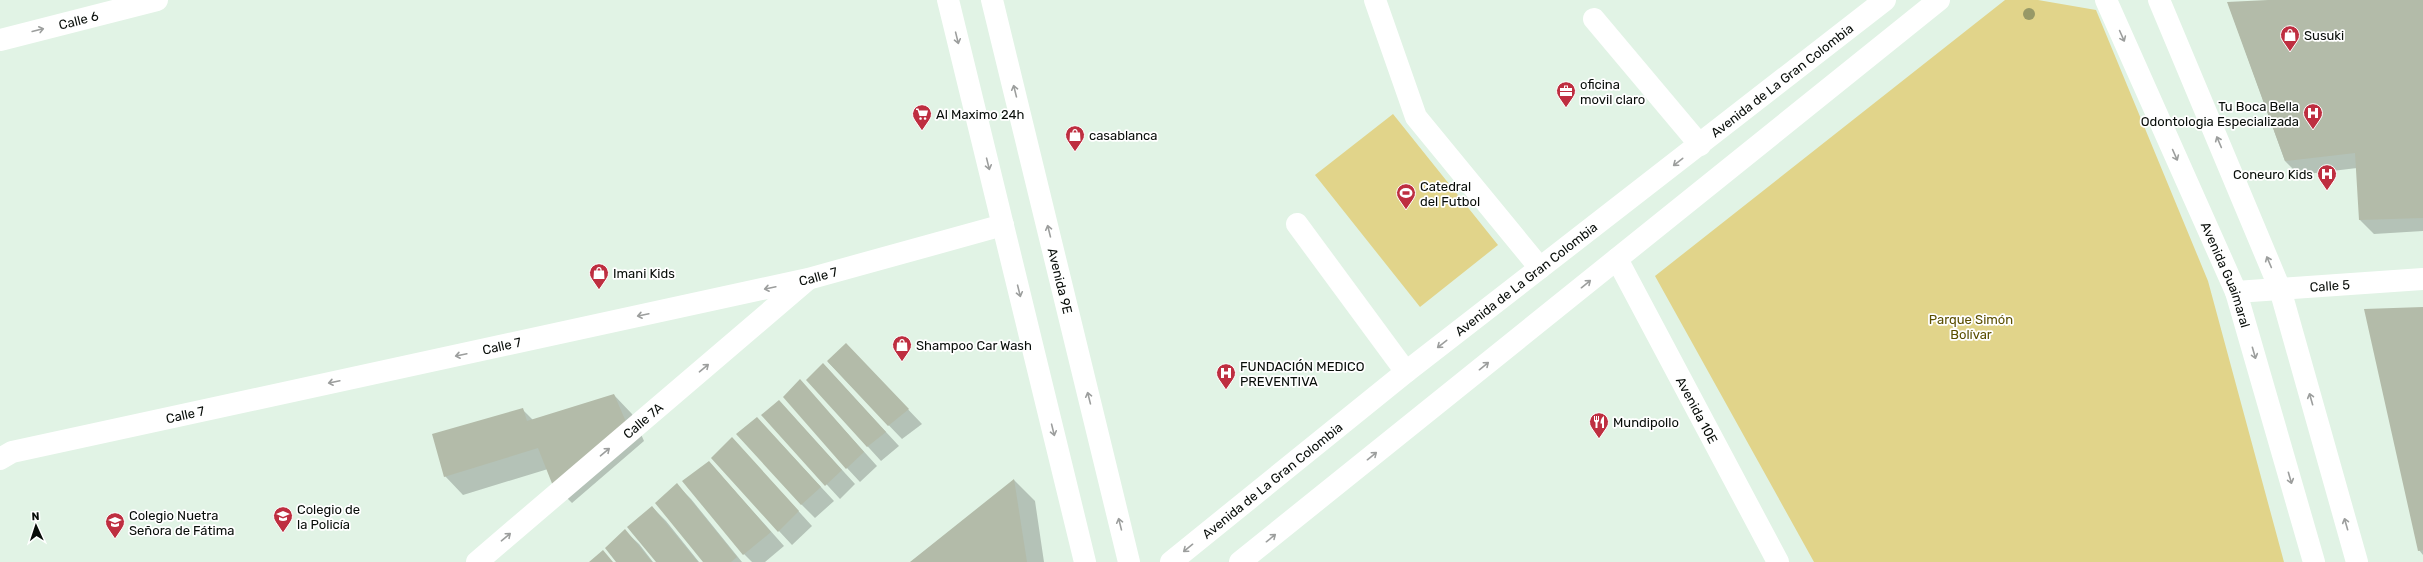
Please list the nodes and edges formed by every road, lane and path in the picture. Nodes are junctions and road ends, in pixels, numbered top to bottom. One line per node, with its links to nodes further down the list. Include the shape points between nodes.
1 (157, 0): 10 (street, Calle 6, one-way to 1)
2 (948, 0): 13 (street, one-way to 13)
3 (992, 0): 24 (street, Avenida 9E, one-way to 3)
4 (1375, 0): 15 (street, via 1416,117)
5 (1885, 0): 11 (street, Avenida de La Gran Colombia)
6 (1939, 0): 14 (street)
7 (2106, 0): 19 (street, Avenida Guaimaral, one-way to 19)
8 (2159, 0): 18 (street, one-way to 8)
9 (1594, 19): 11 (street)
10 (0, 40)
11 (1700, 144): 15 (street, Avenida de La Gran Colombia, one-way to 15)
12 (1298, 224): 20 (street)
13 (1003, 225): 16 (street, Calle 7); 23 (street, one-way to 23)
14 (1617, 259): 26 (street, one-way to 14); 27 (street, Avenida 10E)
15 (1540, 268): 20 (street, Avenida de La Gran Colombia, one-way to 20)
16 (808, 279): 21 (street, Calle 7, one-way to 21, via 12,452); 22 (street, Calle 7A, one-way to 16)
17 (2423, 279): 18 (street, Calle 5)
18 (2280, 289): 19 (street, Calle 5); 29 (street, one-way to 18)
19 (2236, 292): 28 (street, Avenida Guaimaral, one-way to 28)
20 (1406, 372): 25 (street, Avenida de La Gran Colombia, one-way to 25)
21 (0, 459)
22 (477, 562)
23 (1085, 562)
24 (1129, 562)
25 (1171, 562)
26 (1240, 562)
27 (1778, 562)
28 (2314, 562)
29 (2357, 562)

